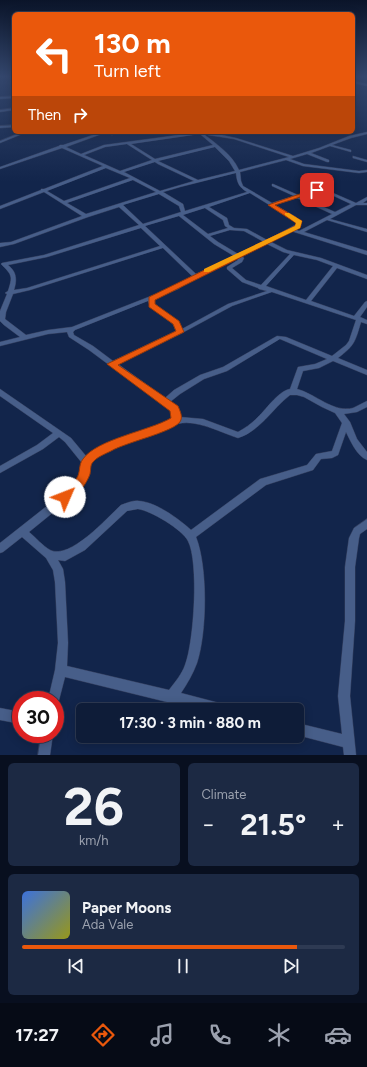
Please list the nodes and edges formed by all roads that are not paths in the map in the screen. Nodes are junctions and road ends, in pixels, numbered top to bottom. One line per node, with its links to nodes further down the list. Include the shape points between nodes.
1 (12, 126): 2 (street)
2 (2, 127): 3 (street)
3 (12, 130)
4 (367, 133): 18 (street, via 350,137)
5 (18, 134): 12 (street)
6 (93, 134): 11 (street)
7 (186, 134): 15 (street)
8 (201, 134): 17 (street)
9 (208, 134): 22 (street, via 236,138)
10 (0, 136): 12 (street)
11 (85, 137): 13 (street); 16 (street)
12 (11, 138): 14 (street)
13 (92, 140)
14 (0, 142)
15 (128, 143): 21 (street, via 104,146); 25 (street)
16 (61, 146): 21 (street); 29 (street)
17 (215, 146): 25 (street); 30 (street)
18 (331, 146): 19 (street); 20 (street)
19 (350, 151)
20 (308, 153): 22 (street); 26 (street)
21 (80, 155): 28 (street)
22 (293, 157): 24 (street)
23 (354, 157): 27 (street)
24 (286, 159): 30 (street); 31 (street, via 303,164)
25 (156, 160): 32 (street); 34 (street)
26 (328, 161)
27 (367, 161)
28 (107, 166): 32 (street); 36 (street)
29 (0, 168)
30 (238, 171): 34 (street); 38 (street, via 238,182)
31 (367, 171)
32 (121, 172): 33 (street)
33 (132, 179): 37 (street); 41 (street)
34 (197, 181): 37 (street)
35 (273, 185): 39 (street)
36 (43, 190): 41 (street); 47 (street)
37 (159, 192): 45 (street); 48 (street, via 181,205)
38 (248, 192): 44 (street); 46 (street)
39 (296, 196): 42 (street, via 318,188); 44 (street); 49 (street)
40 (367, 198): 42 (street)
41 (63, 203): 50 (street)
42 (357, 204): 43 (street); 49 (street)
43 (367, 204)
44 (270, 205): 54 (street, via 299,222 297,227)
45 (120, 206): 50 (street); 52 (street)
46 (205, 206): 48 (street); 53 (street)
47 (0, 208)
48 (182, 213): 52 (street); 57 (street)
49 (335, 214): 51 (street)
50 (86, 216): 59 (street)
51 (326, 219): 55 (street); 56 (street)
52 (140, 226): 60 (street); 64 (street, via 45,256)
53 (234, 229): 57 (street); 58 (street, via 249,231)
54 (291, 230): 56 (street); 58 (street)
55 (367, 231)
56 (300, 232): 62 (street)
57 (209, 235): 63 (street, via 216,243)
58 (269, 241): 61 (street, via 277,248); 63 (street)
59 (0, 245)
60 (162, 247): 67 (street); 71 (street)
61 (293, 253): 65 (street); 69 (street)
62 (367, 253)
63 (238, 257): 67 (street); 69 (street, via 241,260 229,267 230,270 244,281)
64 (2, 263): 71 (street, via 12,270 13,274)
65 (336, 266): 68 (street); 73 (street)
66 (367, 270): 68 (street)
67 (195, 276): 72 (street)
68 (365, 277)
69 (261, 288): 70 (street)
70 (271, 291): 73 (street); 78 (street, via 230,306)
71 (8, 293): 79 (street, via 1,317)
72 (151, 299): 77 (street); 78 (street, via 152,305 176,323)
73 (307, 302): 75 (street)
74 (367, 303): 75 (street)
75 (358, 318): 76 (street); 81 (street, via 351,344)
76 (367, 322)
77 (73, 330): 79 (street); 82 (street, via 70,332 71,336)
78 (180, 332): 82 (street)
79 (24, 337): 80 (street)
80 (0, 344)
81 (334, 358): 83 (street); 84 (street, via 317,366 300,369); 86 (street, via 279,337 225,368 195,381)
82 (112, 364): 86 (street)
83 (367, 373)
84 (293, 391): 88 (street); 89 (street, via 284,396 261,420 238,435 202,422)
85 (0, 392): 91 (street)
86 (165, 402): 89 (street, via 174,409)
87 (367, 404): 88 (street, via 351,412)
88 (338, 411): 90 (street)
89 (176, 420): 93 (street, via 102,450)
90 (346, 422): 92 (street, via 358,446); 97 (street, via 335,453 319,456 310,468 263,482)
91 (60, 433): 93 (street); 94 (street)
92 (367, 457)
93 (86, 462): 96 (street, via 85,473 74,490)
94 (0, 470)
95 (367, 523): 107 (street, via 357,531 354,538 350,567 350,621 344,696)
96 (22, 532): 98 (street); 99 (street)
97 (191, 536): 99 (street, via 153,508 137,504 130,505 113,518 82,547 65,556); 102 (street, via 199,574 194,652 186,676)
98 (0, 549)
99 (49, 555): 100 (street, via 58,570 60,582 63,643)
100 (61, 670): 101 (street); 102 (street)
101 (56, 691)
102 (171, 698): 103 (street)
103 (193, 703)
104 (0, 714): 105 (street)
105 (12, 716)
106 (304, 730): 107 (street)
107 (348, 742): 110 (street)
108 (46, 743): 109 (street)
109 (44, 755)
110 (350, 755)

